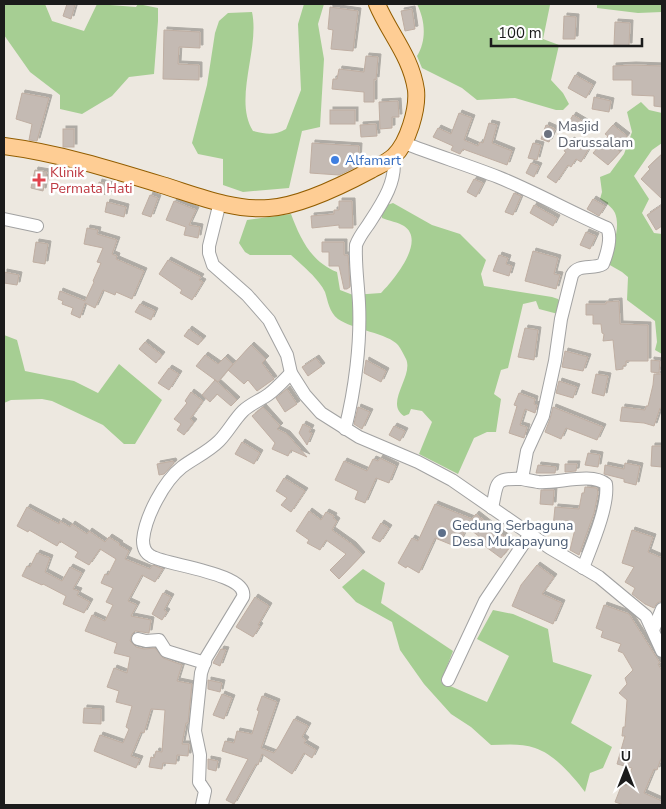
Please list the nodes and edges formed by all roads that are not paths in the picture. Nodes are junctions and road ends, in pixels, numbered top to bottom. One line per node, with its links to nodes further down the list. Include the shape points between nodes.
1 (377, 4): 2 (main road, via 404,53 416,89 413,117)
2 (404, 144): 4 (main road); 10 (street, via 498,177 609,230 603,264 578,268 572,275 542,416 527,450)
3 (4, 146): 5 (main road, via 101,166)
4 (393, 157): 5 (main road, via 338,187 286,205 245,207); 9 (street, via 393,179 356,245 357,358)
5 (220, 202): 8 (street, via 209,246 210,258 220,272 270,320 287,355)
6 (4, 219): 7 (street)
7 (37, 226)
8 (291, 374): 9 (street, via 321,413); 18 (street, via 268,395 244,410 214,445 180,468 151,510 143,545 146,552 152,557 226,579 244,590)
9 (345, 428): 11 (street, via 452,480)
10 (522, 479): 11 (street, via 500,480); 13 (street, via 539,482 587,479 606,484 604,503)
11 (492, 508): 12 (street)
12 (530, 534): 13 (street); 19 (street, via 485,602)
13 (583, 568): 15 (street, via 636,607 646,616)
14 (662, 609): 15 (street)
15 (653, 630): 17 (street)
16 (138, 639): 18 (street, via 160,640 166,651)
17 (662, 651)
18 (205, 663): 20 (street, via 201,673 195,731 200,755 199,782 205,791)
19 (448, 680)
20 (202, 805)

